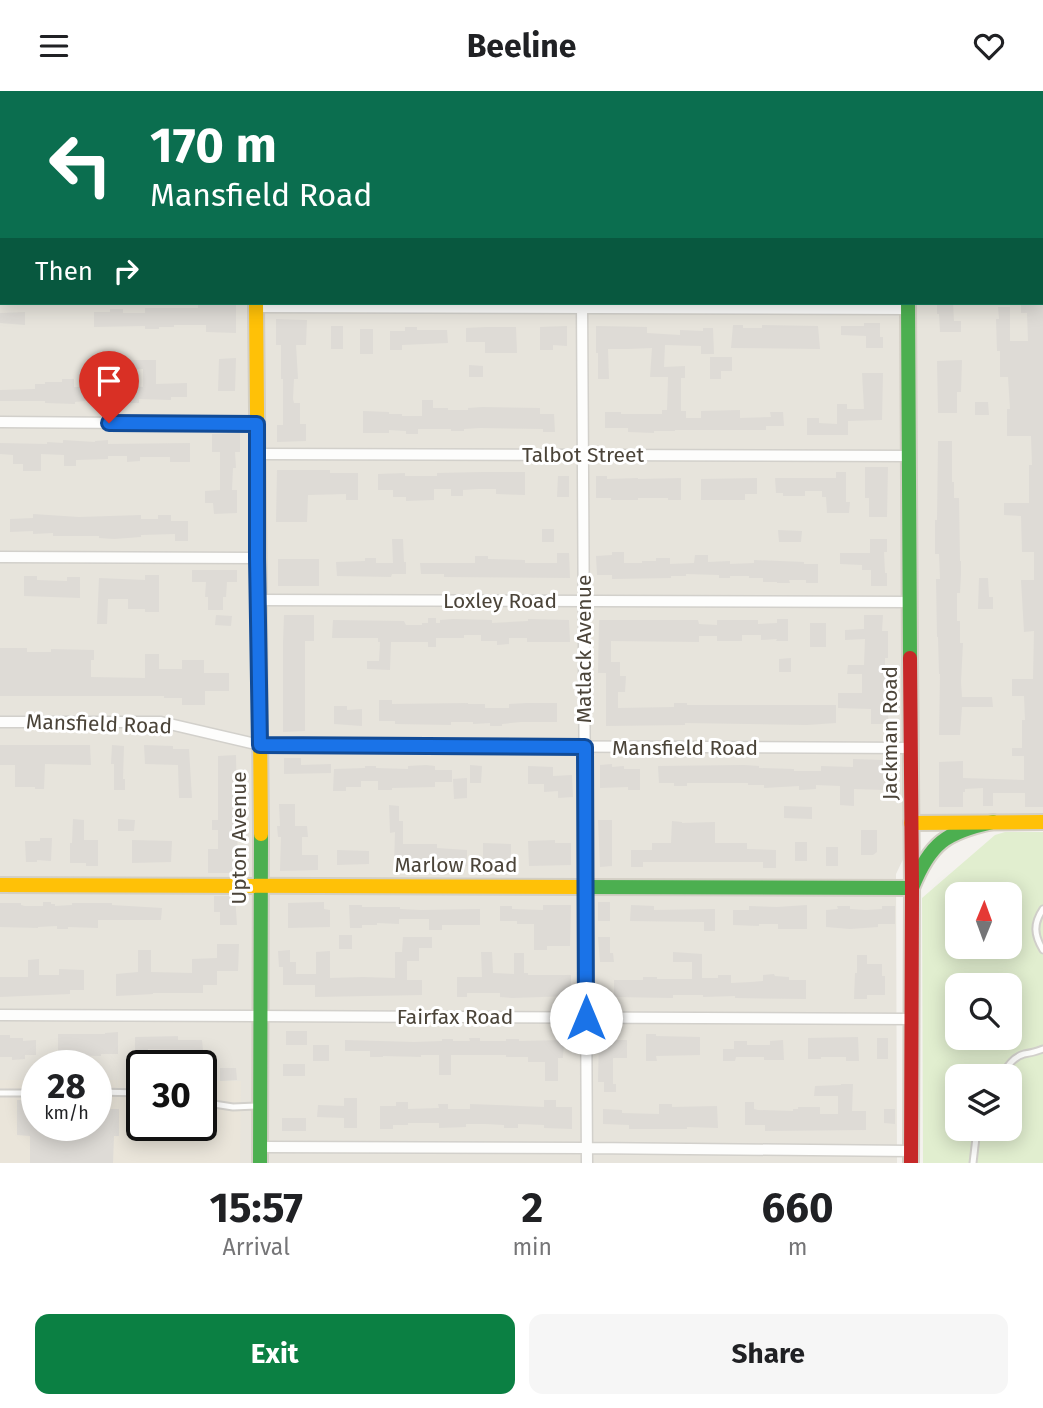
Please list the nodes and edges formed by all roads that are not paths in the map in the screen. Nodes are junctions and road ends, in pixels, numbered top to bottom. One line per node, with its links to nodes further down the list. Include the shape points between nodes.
1 (256, 305): 2 (street); 5 (street, Upton Avenue)
2 (582, 305): 3 (street); 7 (street, Matlack Avenue)
3 (908, 306): 8 (street, Jackman Road)
4 (0, 422): 5 (street)
5 (257, 424): 6 (street, Upton Avenue)
6 (258, 454): 7 (street, Talbot Street); 10 (street, Upton Avenue)
7 (583, 455): 8 (street, Talbot Street); 12 (street, Matlack Avenue)
8 (909, 456): 13 (street, Jackman Road)
9 (0, 557): 10 (street)
10 (257, 558): 11 (street, Upton Avenue)
11 (258, 600): 12 (street, Loxley Road); 15 (street, Upton Avenue)
12 (584, 601): 13 (street, Loxley Road); 16 (street, Matlack Avenue)
13 (910, 602): 17 (street, Jackman Road)
14 (0, 722): 15 (street, Mansfield Road, via 161,722)
15 (260, 745): 16 (street, Mansfield Road); 22 (street, Upton Avenue)
16 (585, 747): 17 (street, Mansfield Road); 23 (street, Matlack Avenue)
17 (911, 748): 20 (street, Jackman Road)
18 (993, 822): 19 (street); 20 (street); 24 (street, via 954,833 933,848)
19 (1043, 822)
20 (911, 823): 24 (street, Jackman Road)
21 (0, 885): 22 (street, Marlow Road)
22 (261, 886): 23 (street, Marlow Road); 28 (street, Upton Avenue)
23 (585, 887): 24 (street, Marlow Road); 29 (street, Matlack Avenue)
24 (912, 888): 30 (street, Jackman Road)
25 (1043, 909): 26 (lane, via 1035,922 1035,935)
26 (1043, 950)
27 (0, 1015): 28 (street, Fairfax Road)
28 (261, 1016): 29 (street, Fairfax Road); 37 (street, Upton Avenue)
29 (586, 1018): 30 (street, Fairfax Road); 40 (street, Matlack Avenue)
30 (911, 1019): 41 (street, Jackman Road)
31 (1040, 1050): 32 (lane); 33 (lane)
32 (1043, 1059)
33 (1010, 1064)
34 (0, 1093): 35 (lane)
35 (21, 1093)
36 (217, 1104): 37 (lane)
37 (260, 1106): 39 (street, Upton Avenue)
38 (976, 1141): 44 (lane)
39 (260, 1147): 40 (street); 42 (street, Upton Avenue)
40 (587, 1148): 41 (street); 43 (street, Matlack Avenue)
41 (911, 1157)
42 (260, 1163)
43 (587, 1163)
44 (973, 1163)

